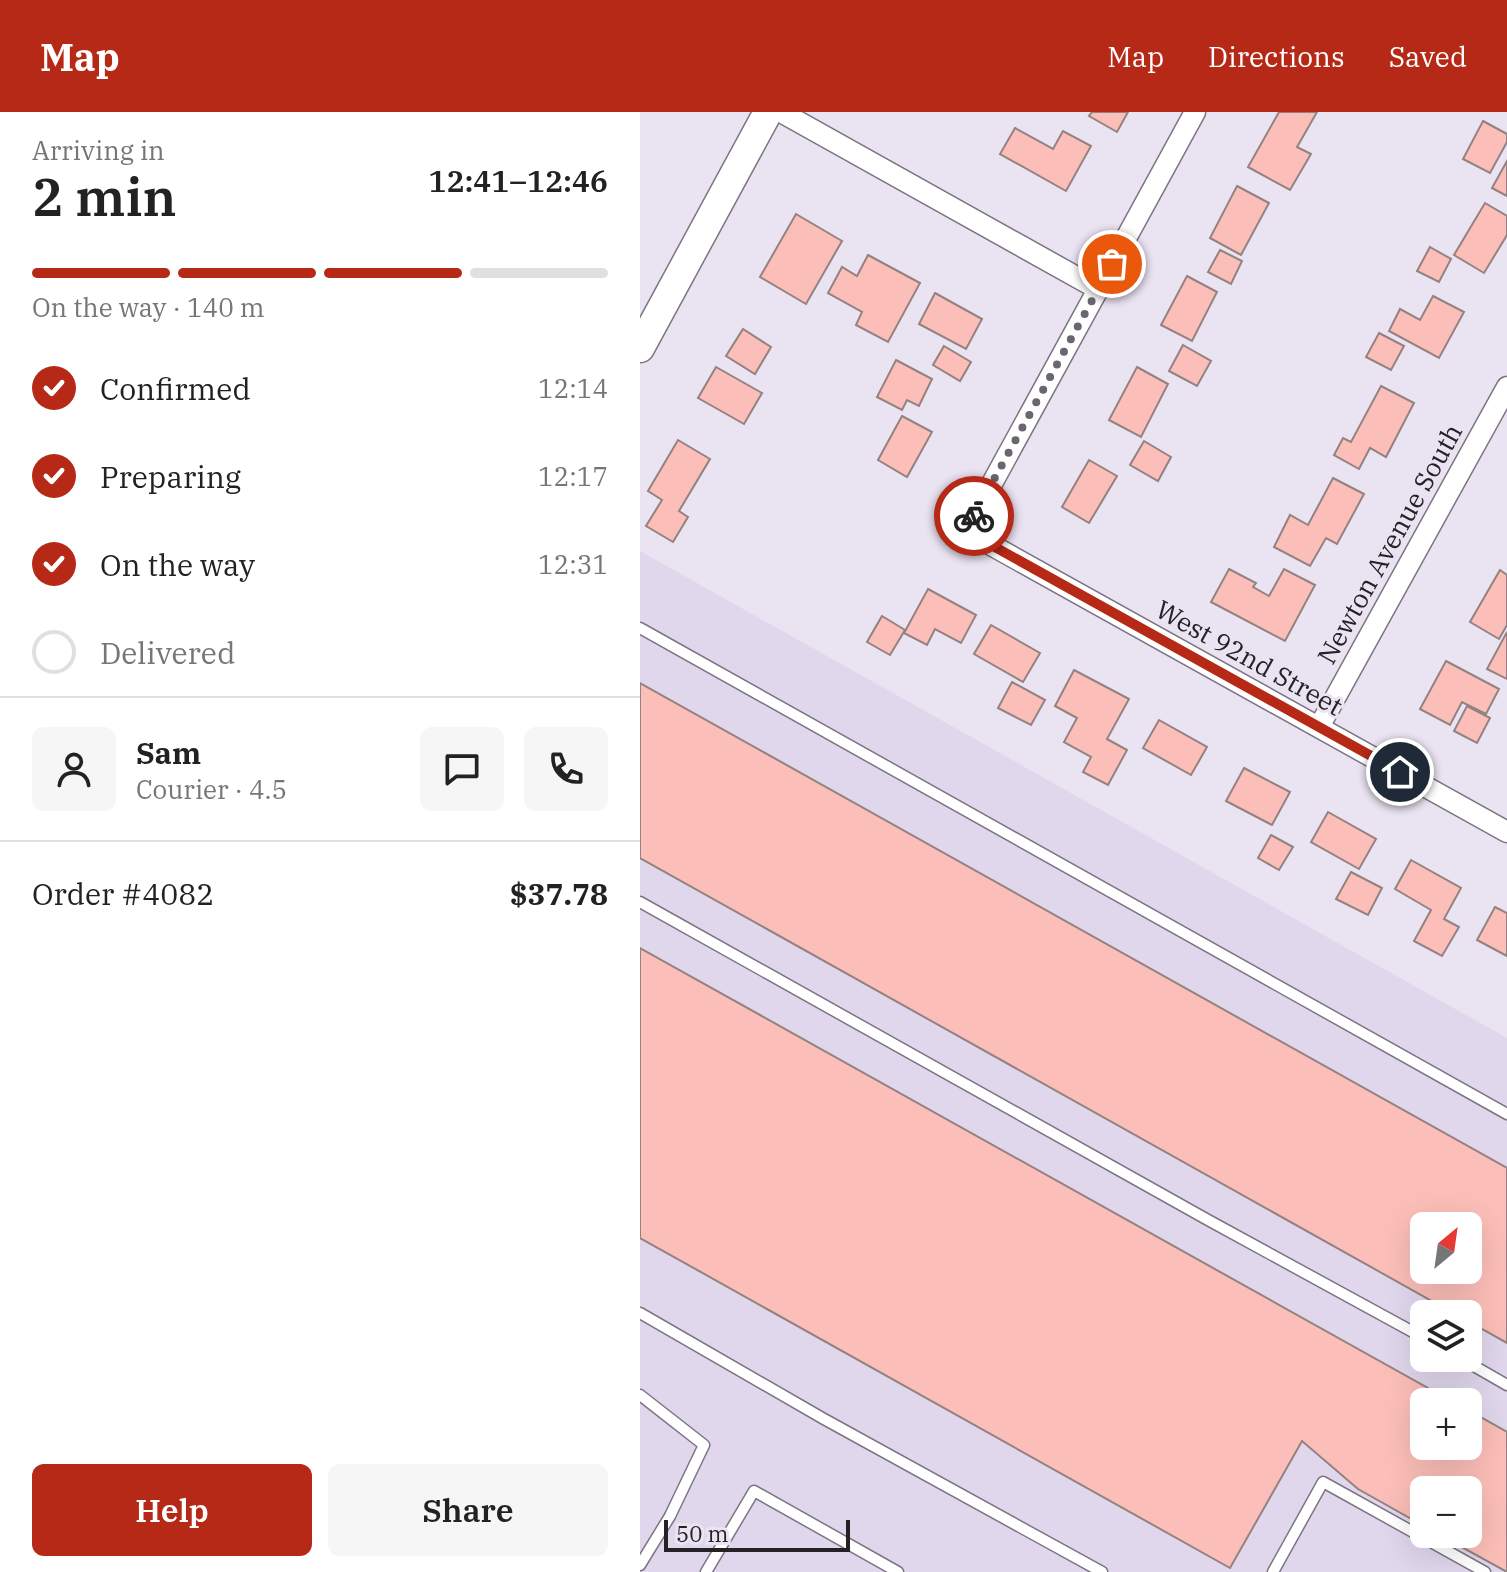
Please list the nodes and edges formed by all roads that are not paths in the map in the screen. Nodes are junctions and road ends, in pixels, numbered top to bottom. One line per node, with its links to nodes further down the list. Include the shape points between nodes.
1 (768, 112): 5 (main road)
2 (781, 112): 4 (street)
3 (1195, 112): 4 (street)
4 (1098, 289): 8 (street, West 92nd Street, via 966,531)
5 (640, 348)
6 (1507, 387): 8 (street, Newton Avenue South)
7 (640, 628): 11 (lane)
8 (1319, 727): 9 (street, West 92nd Street)
9 (1507, 832)
10 (640, 902): 13 (lane)
11 (1507, 1114)
12 (640, 1313): 20 (lane)
13 (1410, 1330)
14 (1482, 1371): 15 (lane)
15 (1507, 1385)
16 (640, 1395): 17 (lane, via 704,1445)
17 (640, 1565)
18 (706, 1572): 19 (lane, via 754,1491)
19 (898, 1572)
20 (1102, 1572)
21 (1273, 1572): 22 (lane, via 1323,1482)
22 (1485, 1572)

